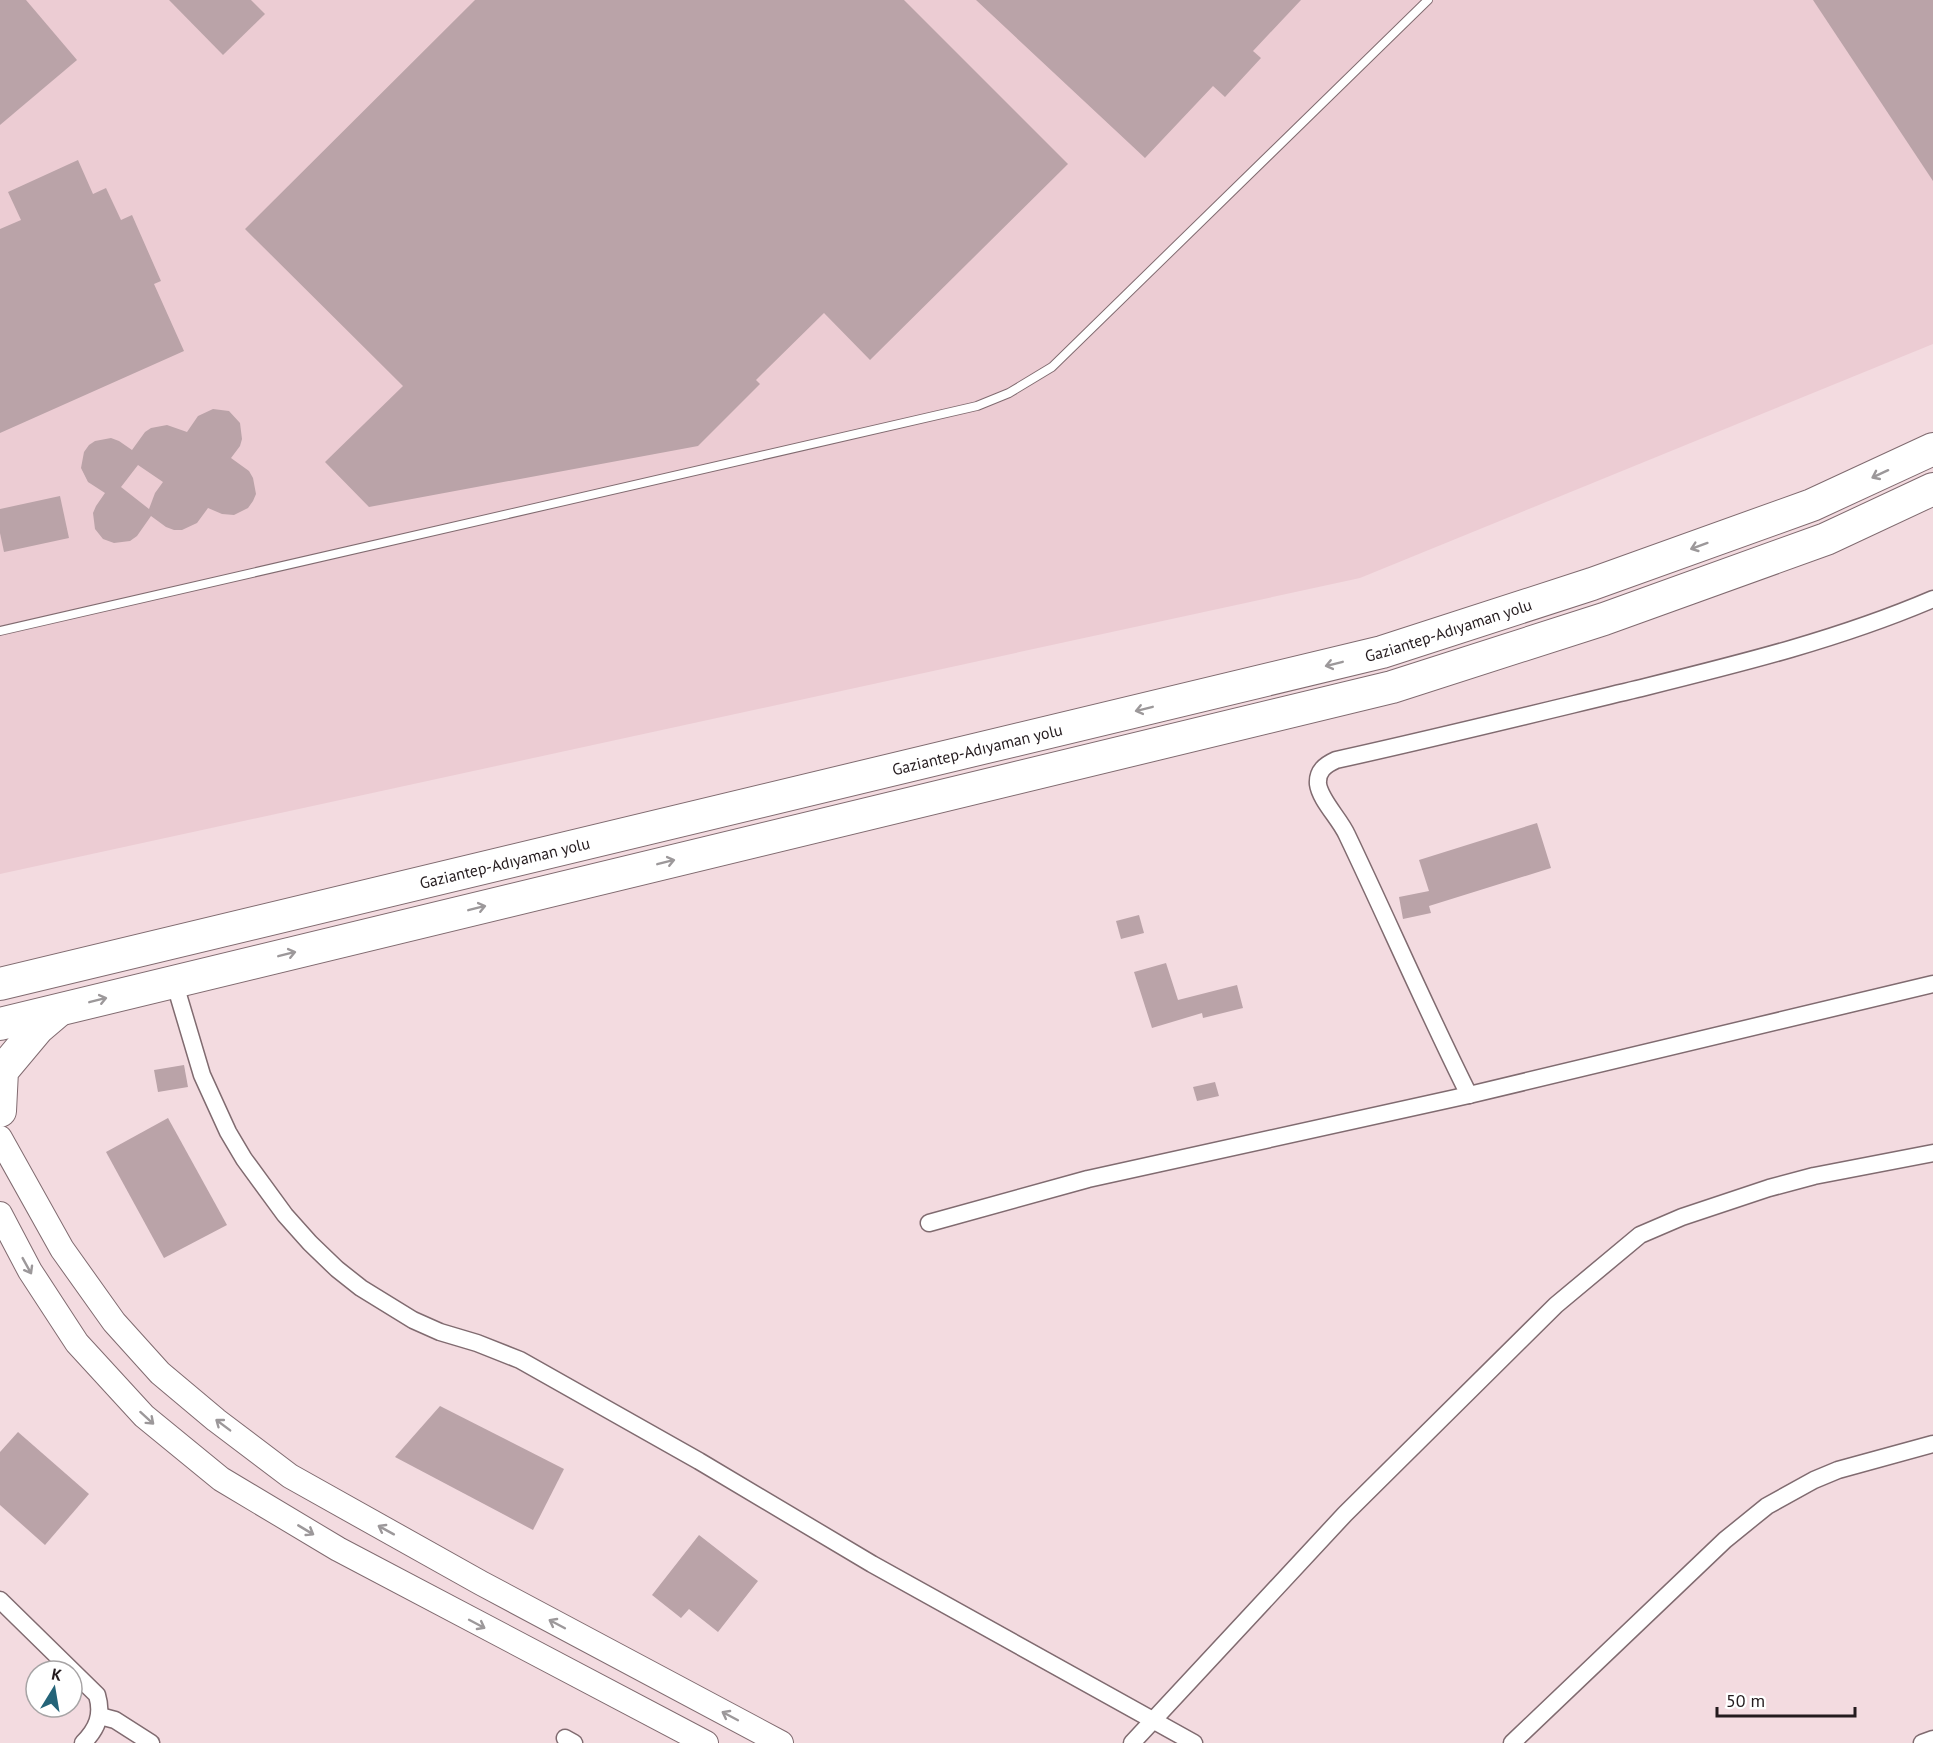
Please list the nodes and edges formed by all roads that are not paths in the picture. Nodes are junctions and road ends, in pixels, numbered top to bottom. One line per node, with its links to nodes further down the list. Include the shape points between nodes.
1 (1428, 0): 5 (lane, via 1052,367 1009,393 977,406)
2 (1933, 449): 7 (highway, Gaziantep-Adıyaman yolu, one-way to 7, via 1812,505 1592,584 1382,652)
3 (1933, 489): 8 (highway, one-way to 3, via 1392,687 1604,619 1826,539)
4 (1933, 599): 13 (street, via 1755,660 1336,760 1323,767 1318,786 1344,828)
5 (0, 631)
6 (0, 963): 7 (highway)
7 (43, 974): 9 (highway, Gaziantep-Adıyaman yolu)
8 (174, 981): 11 (highway, one-way to 8); 22 (street, via 202,1075 244,1159 310,1243 361,1288 412,1320 520,1360)
9 (0, 984)
10 (1933, 984): 13 (street)
11 (59, 1010): 12 (highway); 14 (highway, via 38,1028 2,1071)
12 (0, 1024)
13 (1469, 1095): 18 (street, via 1088,1179)
14 (0, 1111)
15 (0, 1138): 27 (street, one-way to 15, via 290,1476 216,1420 160,1373 114,1322 62,1249)
16 (1933, 1153): 22 (street, via 1769,1188 1640,1235 1556,1305 1345,1514)
17 (0, 1214): 26 (street, one-way to 26, via 30,1271 77,1343 144,1416 221,1479 338,1549)
18 (929, 1223)
19 (1933, 1444): 30 (street, via 1838,1470 1767,1506 1725,1540)
20 (0, 1600): 21 (street, via 97,1695)
21 (100, 1716): 24 (street); 25 (street, via 116,1720)
22 (1153, 1721): 28 (street); 29 (street)
23 (1933, 1739): 31 (street)
24 (83, 1743)
25 (151, 1743)
26 (706, 1743)
27 (781, 1743)
28 (1132, 1743)
29 (1194, 1743)
30 (1512, 1743)
31 (1922, 1743)

